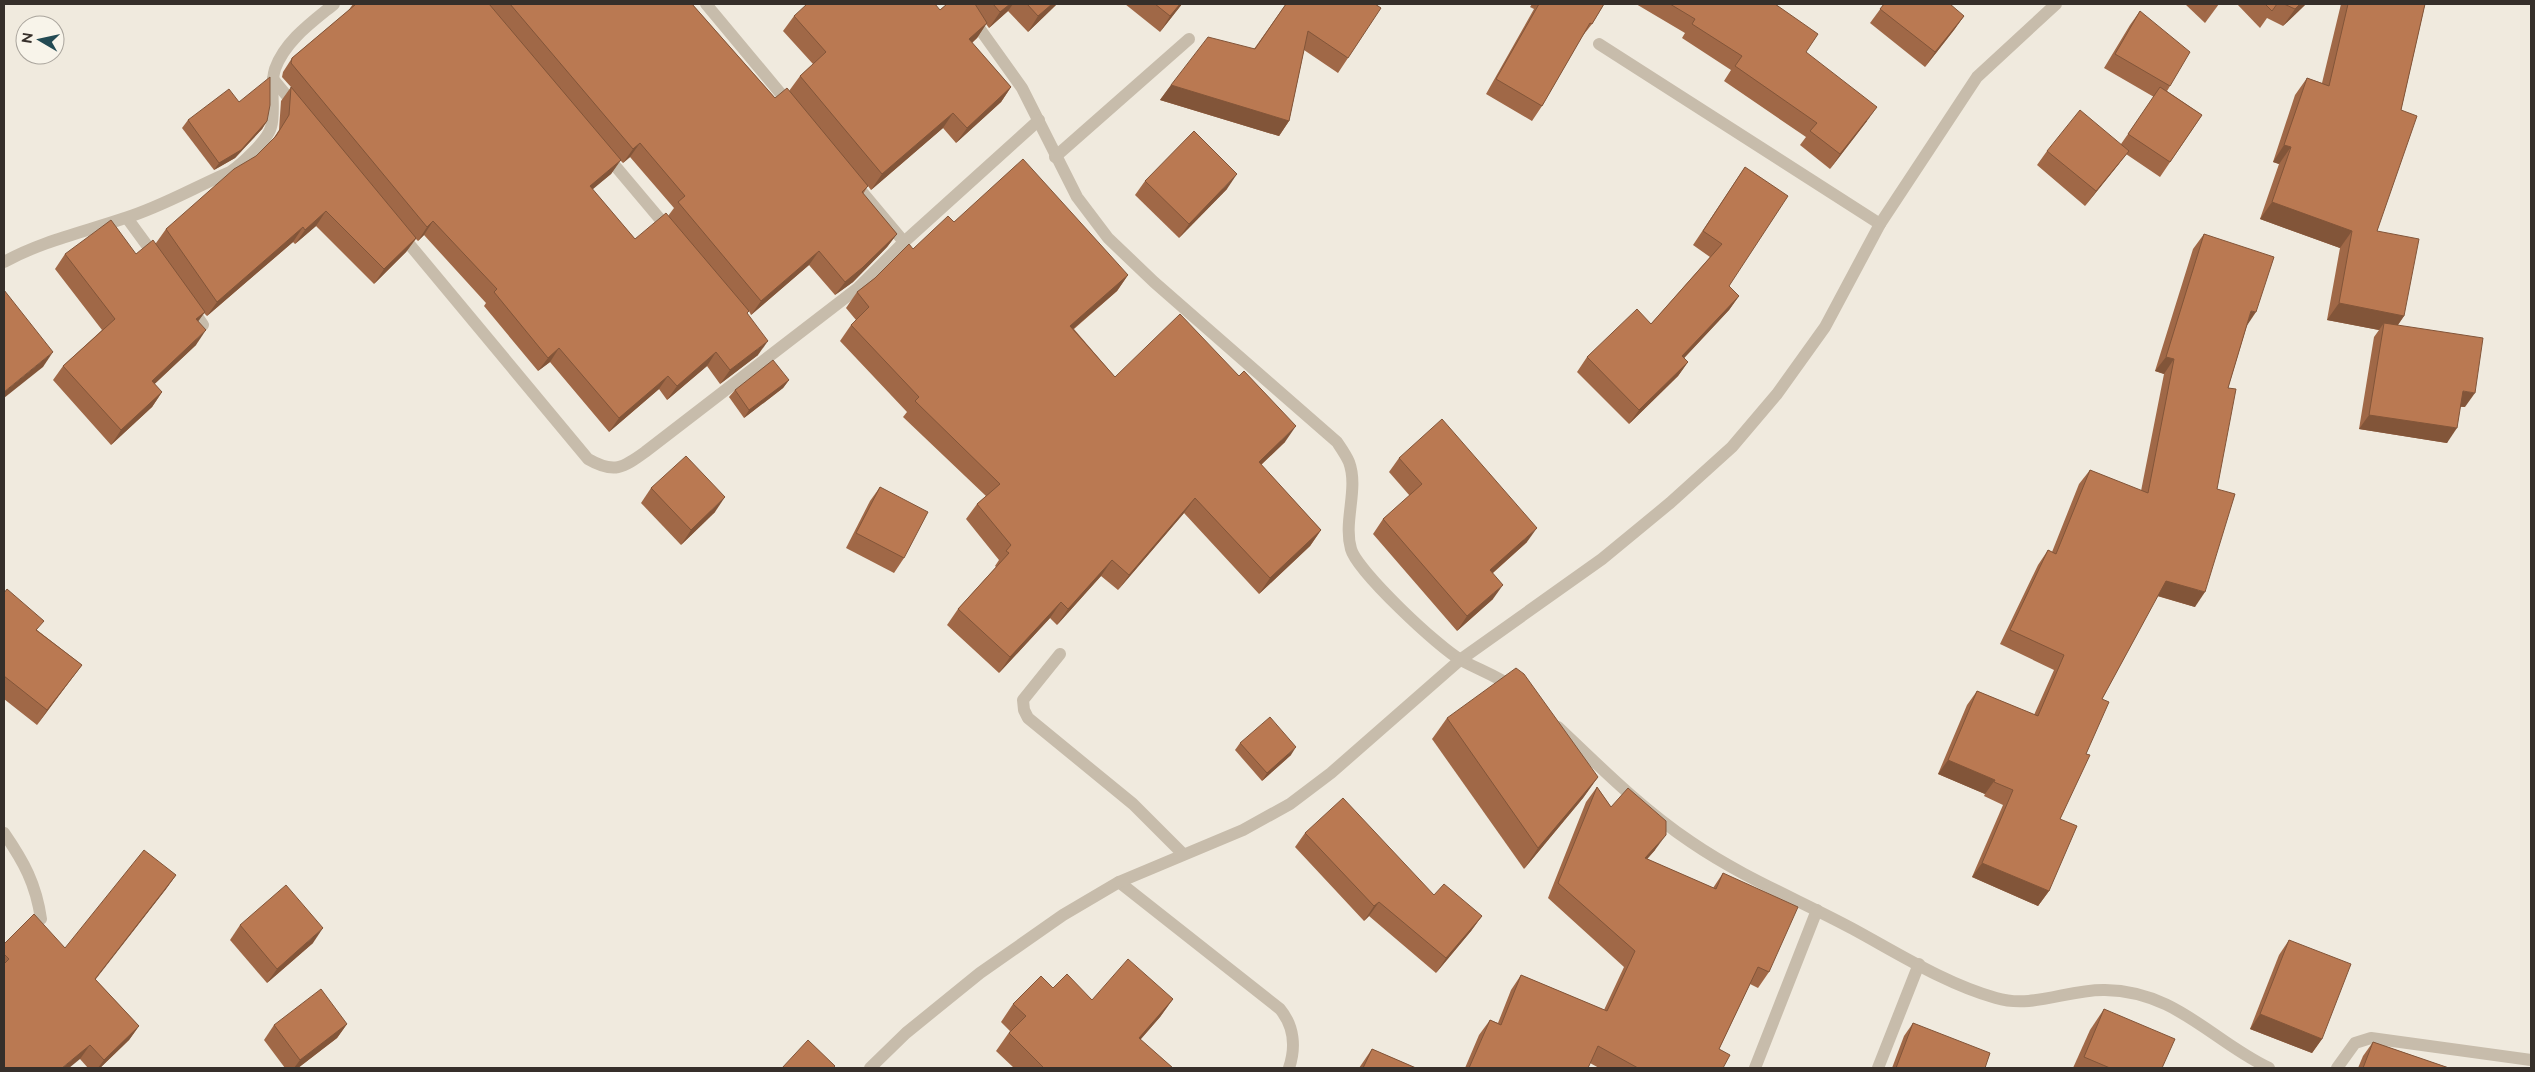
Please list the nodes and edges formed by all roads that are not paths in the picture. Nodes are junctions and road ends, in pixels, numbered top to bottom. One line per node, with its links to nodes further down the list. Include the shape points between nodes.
1 (334, 4): 7 (street, via 297,36 279,59)
2 (706, 4): 9 (street)
3 (962, 4): 10 (street, via 1022,88)
4 (2056, 4): 16 (street, via 1977,77)
5 (1189, 39): 12 (street)
6 (1599, 44): 16 (street)
7 (273, 79): 8 (street); 14 (street, via 271,128 244,162 230,172)
8 (304, 117)
9 (802, 119)
10 (1039, 120): 12 (street); 18 (street)
11 (600, 148): 17 (street)
12 (1055, 157): 24 (street, via 1077,197 1108,238 1337,442 1349,462 1348,526 1352,551 1365,572 1394,602)
13 (846, 173): 18 (street)
14 (127, 218): 19 (street, via 67,235); 20 (street)
15 (393, 223): 18 (street, via 588,459 614,469 628,464 771,350 858,288)
16 (1880, 224): 24 (street, via 1824,327 1777,394 1732,447 1602,559)
17 (678, 240)
18 (904, 242)
19 (4, 262)
20 (165, 271)
21 (181, 294): 22 (street)
22 (203, 325)
23 (1060, 654): 28 (street, via 1023,700 1028,718 1133,804)
24 (1460, 660): 25 (street, via 1508,683); 28 (street, via 1331,773 1290,804 1243,830)
25 (1527, 698)
26 (1547, 716): 30 (street, via 1610,776 1690,842 1757,883)
27 (4, 833): 31 (street, via 25,864 38,895)
28 (1183, 854): 29 (street)
29 (1119, 882): 34 (street, via 1063,915 980,973 906,1033); 35 (street, via 1280,1009 1292,1032 1292,1060)
30 (1817, 910): 32 (street); 36 (street)
31 (41, 919)
32 (1919, 964): 37 (street); 38 (street, via 1969,990 2000,999 2030,1003 2077,991 2107,990 2145,996 2184,1012)
33 (2531, 1060): 39 (street, via 2371,1038 2354,1043)
34 (870, 1068)
35 (1288, 1068)
36 (1755, 1068)
37 (1878, 1068)
38 (2269, 1068)
39 (2337, 1068)

